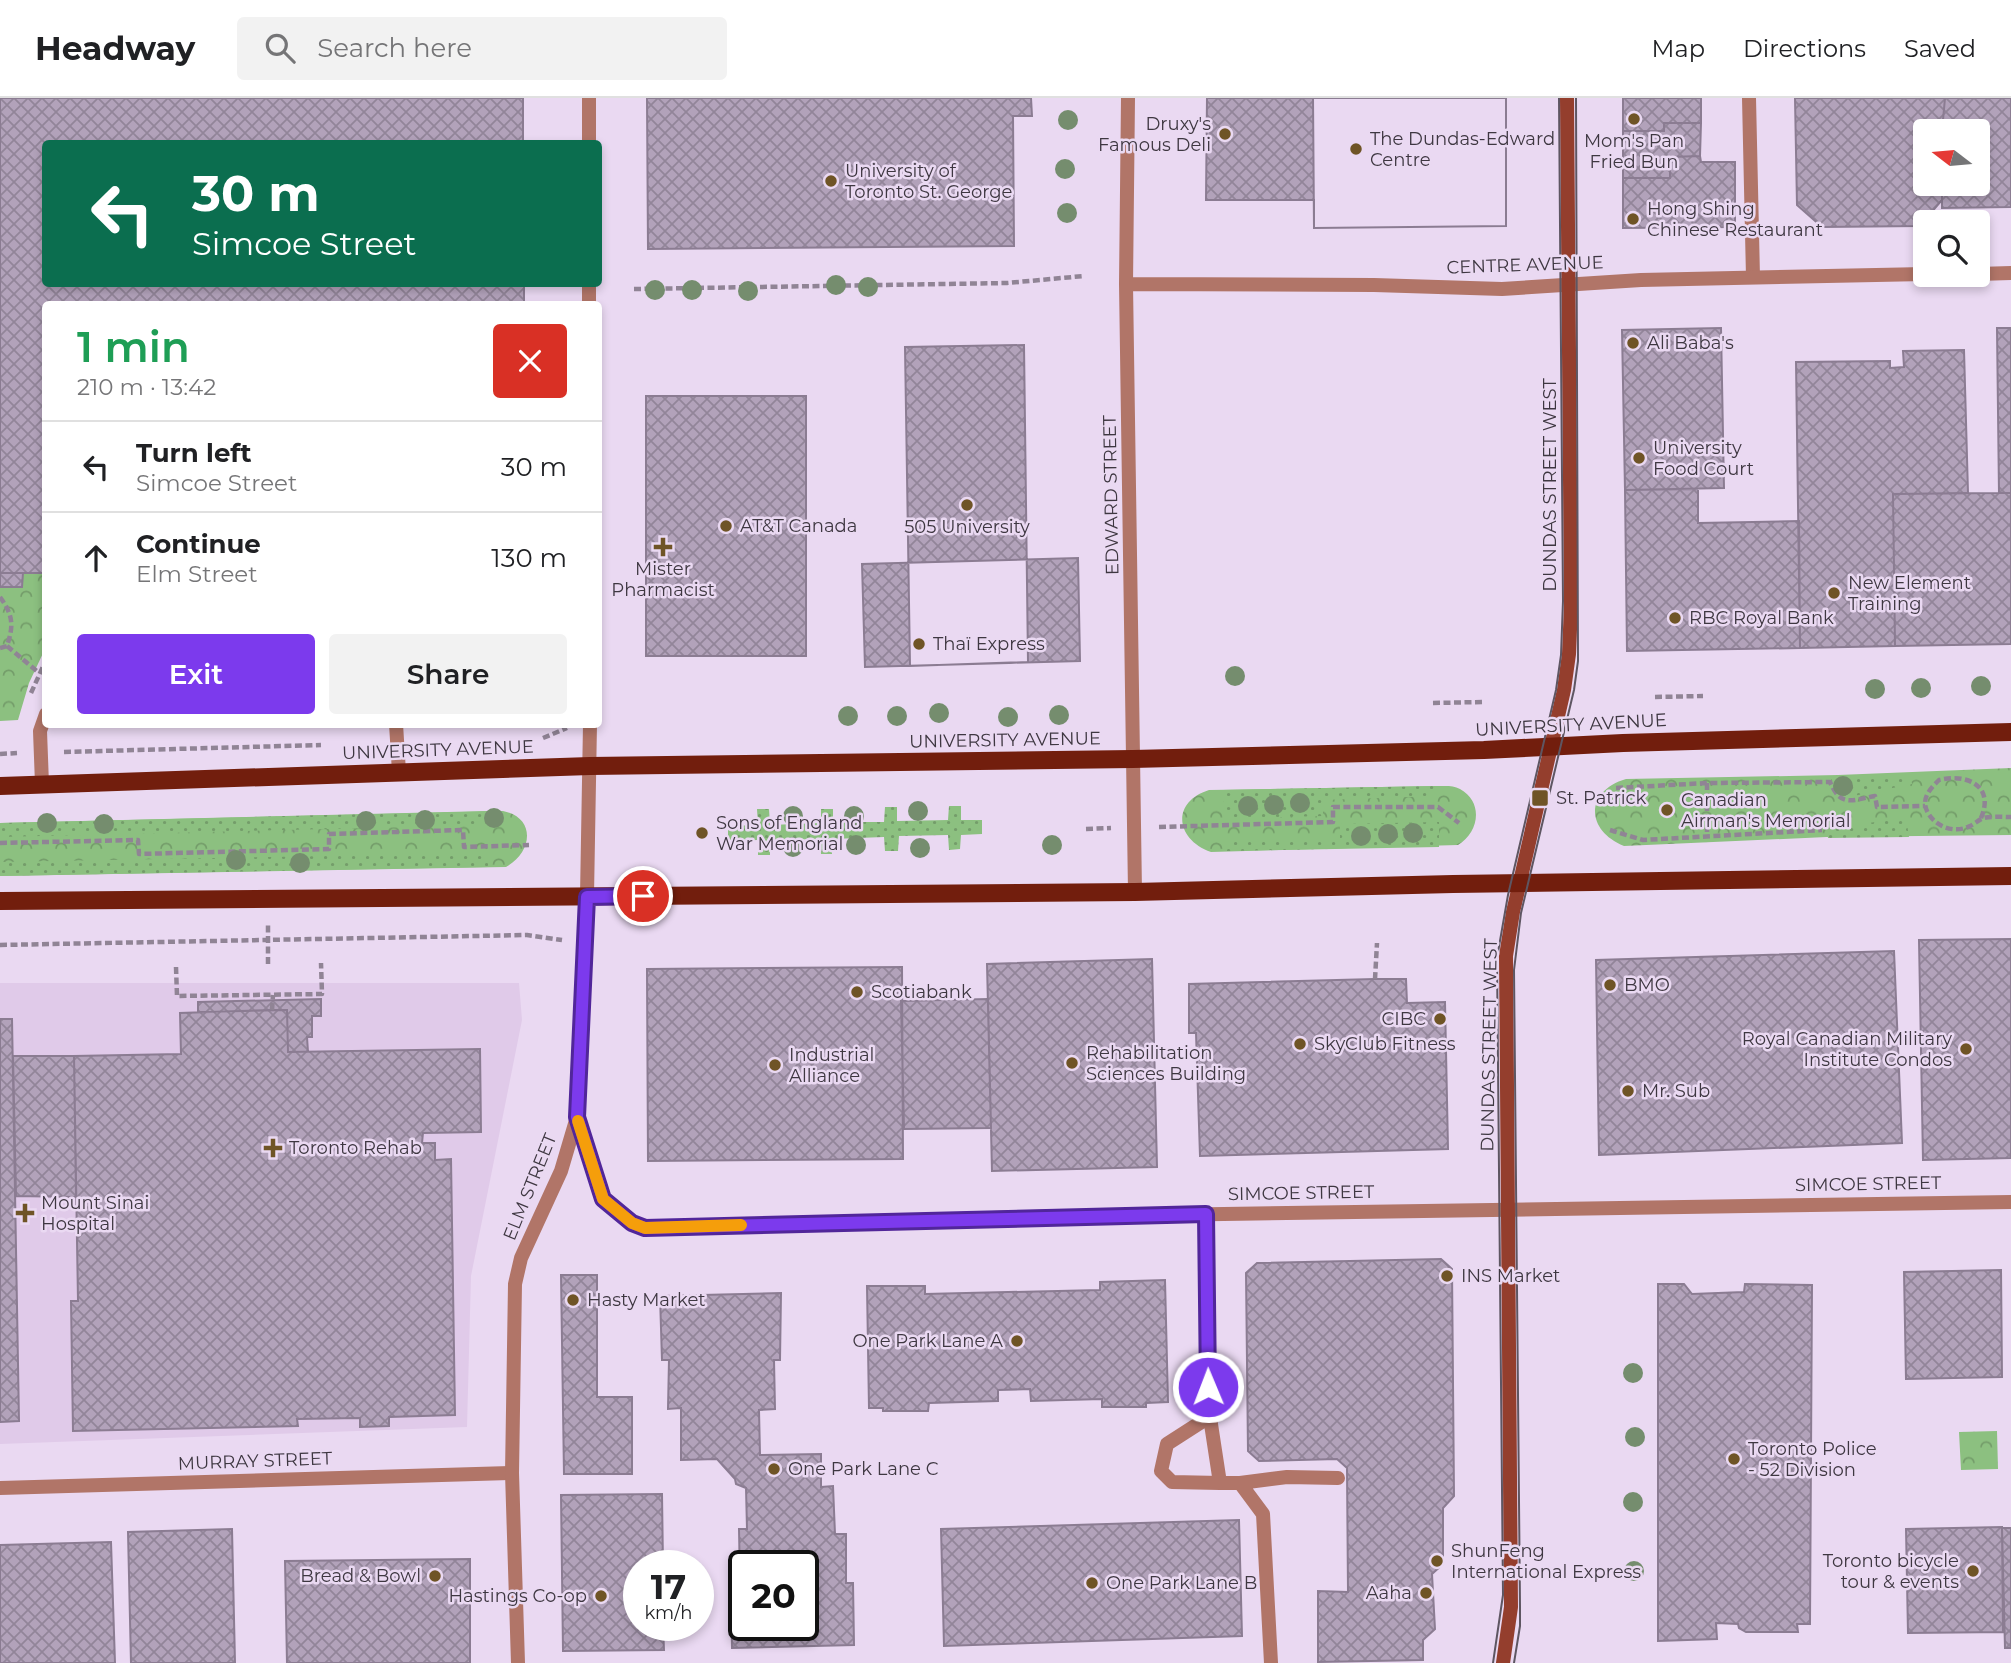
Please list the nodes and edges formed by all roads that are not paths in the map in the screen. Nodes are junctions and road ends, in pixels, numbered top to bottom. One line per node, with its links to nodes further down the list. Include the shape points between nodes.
1 (589, 98): 5 (street)
2 (1128, 98): 10 (street, EDWARD STREET)
3 (1567, 98): 11 (main road, DUNDAS STREET WEST)
4 (1749, 98): 9 (street)
5 (589, 140)
6 (2011, 273): 8 (street)
7 (1913, 274): 9 (street, CENTRE AVENUE)
8 (1990, 274)
9 (1753, 277): 11 (street, CENTRE AVENUE)
10 (1126, 284): 11 (street, CENTRE AVENUE, via 1502,289); 17 (street, EDWARD STREET)
11 (1568, 285): 16 (main road, DUNDAS STREET WEST, via 1569,654)
12 (42, 725): 20 (street)
13 (396, 728): 19 (street)
14 (590, 728): 18 (street, ELM STREET)
15 (2011, 732): 16 (main road, UNIVERSITY AVENUE)
16 (1551, 746): 17 (main road, UNIVERSITY AVENUE); 23 (main road, DUNDAS STREET WEST)
17 (1133, 759): 18 (main road, UNIVERSITY AVENUE); 24 (street, EDWARD STREET)
18 (590, 766): 19 (main road, UNIVERSITY AVENUE); 25 (street, ELM STREET)
19 (398, 772): 20 (main road, UNIVERSITY AVENUE)
20 (42, 784): 21 (main road, UNIVERSITY AVENUE)
21 (0, 786)
22 (2011, 876): 23 (main road)
23 (1520, 884): 24 (main road); 29 (main road, DUNDAS STREET WEST, via 1506,956)
24 (1135, 892): 25 (main road)
25 (587, 897): 26 (main road); 27 (street, ELM STREET)
26 (0, 901)
27 (577, 1117): 30 (street, SIMCOE STREET, via 603,1199 645,1228); 32 (street, ELM STREET, via 561,1171 521,1258 515,1284)
28 (2011, 1202): 29 (street, SIMCOE STREET)
29 (1507, 1209): 30 (street, SIMCOE STREET); 39 (main road, DUNDAS STREET WEST, via 1511,1607)
30 (1206, 1214): 31 (street)
31 (1209, 1417): 34 (street); 34 (street, via 1167,1444 1161,1471 1172,1482)
32 (512, 1473): 36 (street, MURRAY STREET); 37 (street, ELM STREET)
33 (1338, 1478): 35 (street, via 1287,1477)
34 (1220, 1483): 35 (street)
35 (1240, 1483): 38 (street, via 1263,1514)
36 (0, 1488)
37 (518, 1663)
38 (1270, 1663)
39 (1503, 1663)

